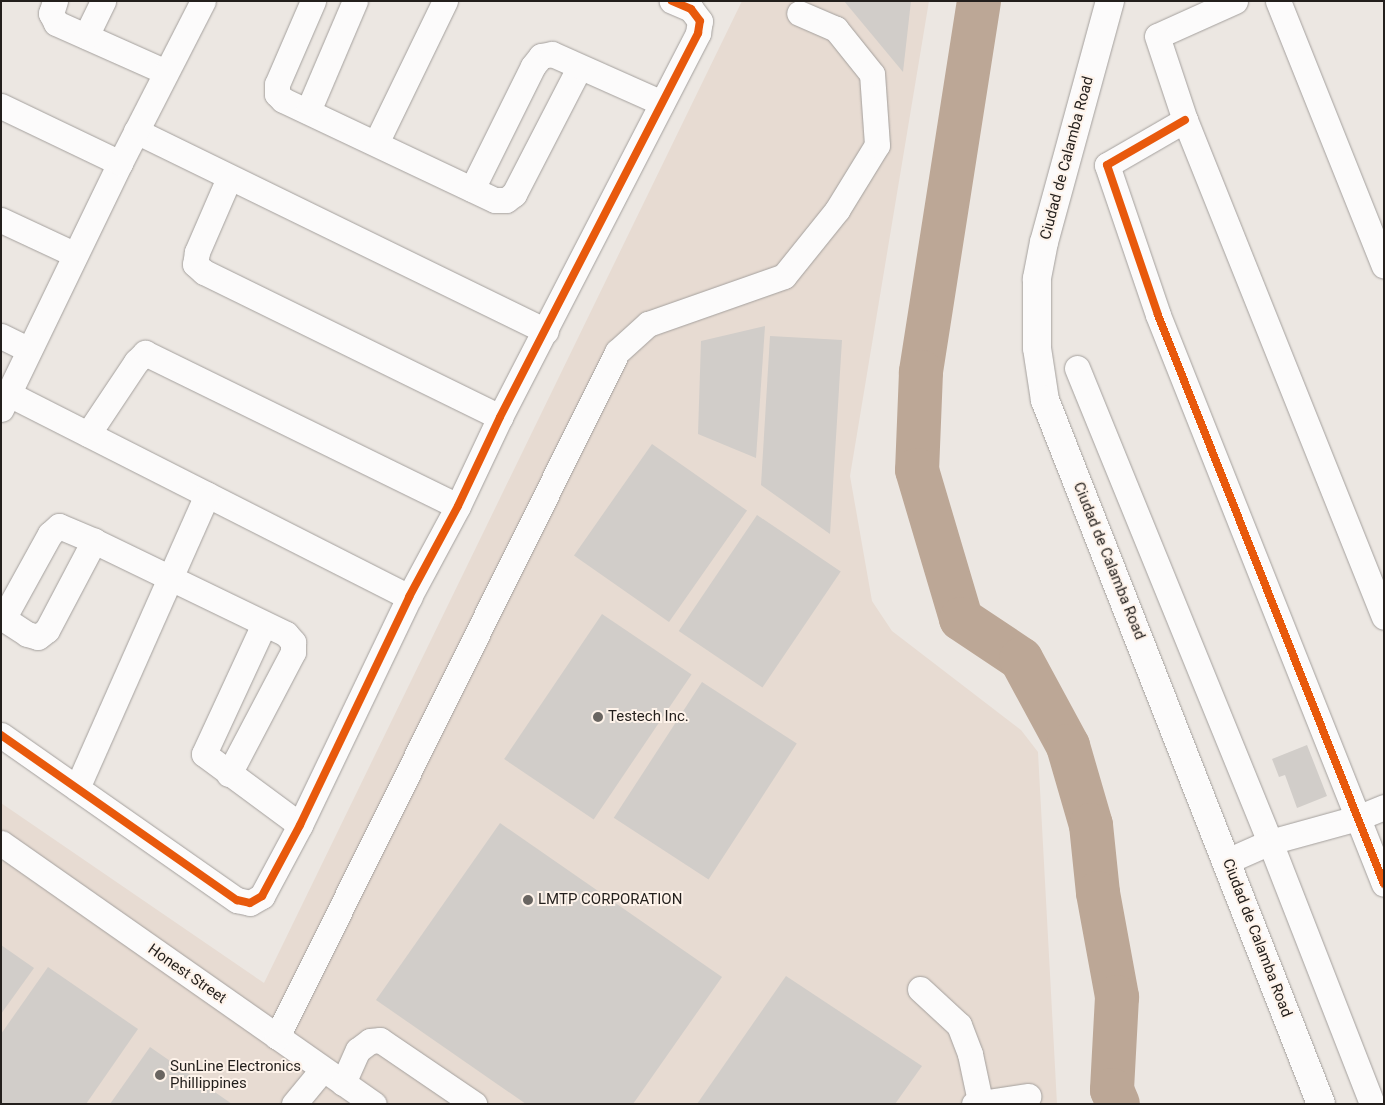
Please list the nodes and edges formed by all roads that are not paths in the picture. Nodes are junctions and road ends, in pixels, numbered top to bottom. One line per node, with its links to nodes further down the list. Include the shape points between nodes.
1 (55, 1): 12 (street, via 51,13 56,22)
2 (103, 1): 12 (street)
3 (203, 1): 14 (street)
4 (313, 1): 17 (street, via 277,84 277,94 283,100)
5 (355, 1): 17 (street)
6 (445, 1): 20 (street)
7 (672, 1): 15 (street, via 691,9 700,21 698,33)
8 (1110, 1): 50 (main road, Ciudad de Calamba Road, via 1044,242 1037,279 1036,321 1041,376 1045,400)
9 (1235, 1): 18 (street, via 1157,36)
10 (1278, 1): 26 (street)
11 (799, 13): 53 (street, via 836,29 872,74 876,145 837,210 784,276 648,324 617,352)
12 (86, 36): 14 (street)
13 (578, 68): 15 (street); 23 (street, via 514,194 506,200 495,200); 23 (street, via 552,54 541,56 532,66)
14 (166, 72): 19 (street)
15 (662, 103): 27 (street)
16 (1, 106): 21 (street)
17 (308, 111): 20 (street)
18 (1185, 120): 39 (street); 46 (street, via 1107,165 1158,315)
19 (136, 131): 21 (street); 22 (street)
20 (376, 143): 23 (street)
21 (120, 163): 25 (street)
22 (229, 178): 27 (street); 32 (street, via 197,252 195,264 204,272)
23 (472, 189)
24 (1, 220): 25 (street)
25 (74, 254): 29 (street)
26 (1384, 266)
27 (546, 331): 32 (street)
28 (1, 336): 29 (street)
29 (28, 349): 31 (street)
30 (1077, 368): 48 (street)
31 (5, 401): 33 (street)
32 (500, 417): 35 (street)
33 (88, 434): 34 (street); 35 (street, via 145,353)
34 (208, 494): 37 (street); 38 (street)
35 (458, 506): 38 (street)
36 (94, 540): 37 (street); 40 (street, via 59,526 50,534); 40 (street, via 47,630 38,637)
37 (169, 576): 41 (street); 44 (street)
38 (409, 597): 47 (street)
39 (1384, 617)
40 (2, 618)
41 (264, 624): 43 (street, via 206,744 204,754); 43 (street, via 286,634 293,642 293,652)
42 (1, 736): 44 (street)
43 (229, 774): 47 (street)
44 (77, 788): 47 (street, via 237,900 250,903 262,896)
45 (1384, 806): 46 (street)
46 (1357, 818): 48 (street); 51 (street)
47 (300, 825)
48 (1270, 842): 50 (street); 61 (street)
49 (1, 843): 53 (street, Honest Street)
50 (1227, 861): 60 (main road, Ciudad de Calamba Road)
51 (1384, 884)
52 (920, 989): 56 (street, via 959,1025 970,1054)
53 (277, 1038): 54 (street, Honest Street)
54 (333, 1076): 57 (street); 58 (street, Honest Street); 59 (street, via 358,1050 370,1041 380,1040)
55 (1028, 1096): 56 (street)
56 (977, 1102)
57 (294, 1104)
58 (374, 1104)
59 (474, 1104)
60 (1321, 1104)
61 (1372, 1104)

